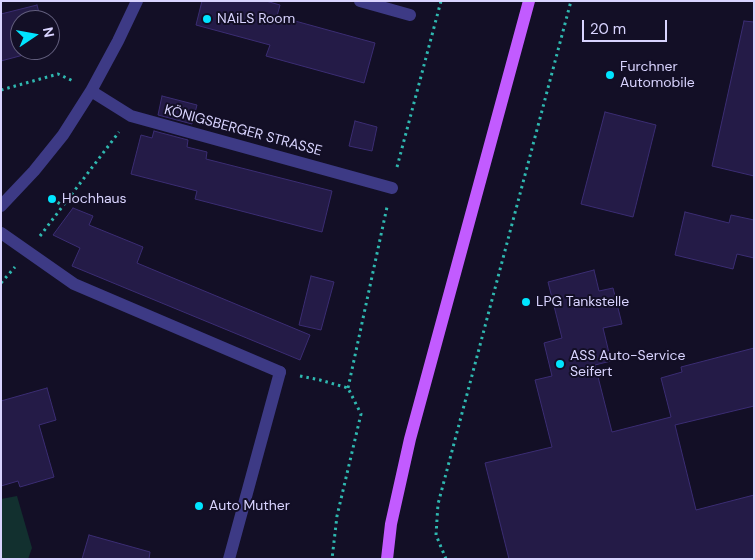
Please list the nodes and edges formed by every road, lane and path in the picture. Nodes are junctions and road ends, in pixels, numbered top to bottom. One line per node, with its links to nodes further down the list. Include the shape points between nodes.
1 (137, 1): 7 (street)
2 (360, 1): 5 (street)
3 (529, 1): 19 (main road, via 410,439 391,524)
4 (571, 1): 20 (path, via 438,504 436,535)
5 (410, 15)
6 (1, 90): 7 (path, via 58,74)
7 (91, 91): 8 (street, KÖNIGSBERGER STRASSE); 11 (street, via 57,142)
8 (132, 116): 9 (street, KÖNIGSBERGER STRASSE); 12 (path)
9 (392, 188)
10 (52, 199): 12 (path)
11 (1, 206)
12 (62, 206): 14 (path)
13 (1, 234): 14 (street)
14 (28, 252): 15 (path); 16 (street, via 74,284)
15 (1, 283)
16 (280, 372): 17 (street); 18 (path, via 348,388 360,414 337,516)
17 (229, 559)
18 (332, 559)
19 (387, 559)
20 (446, 559)

